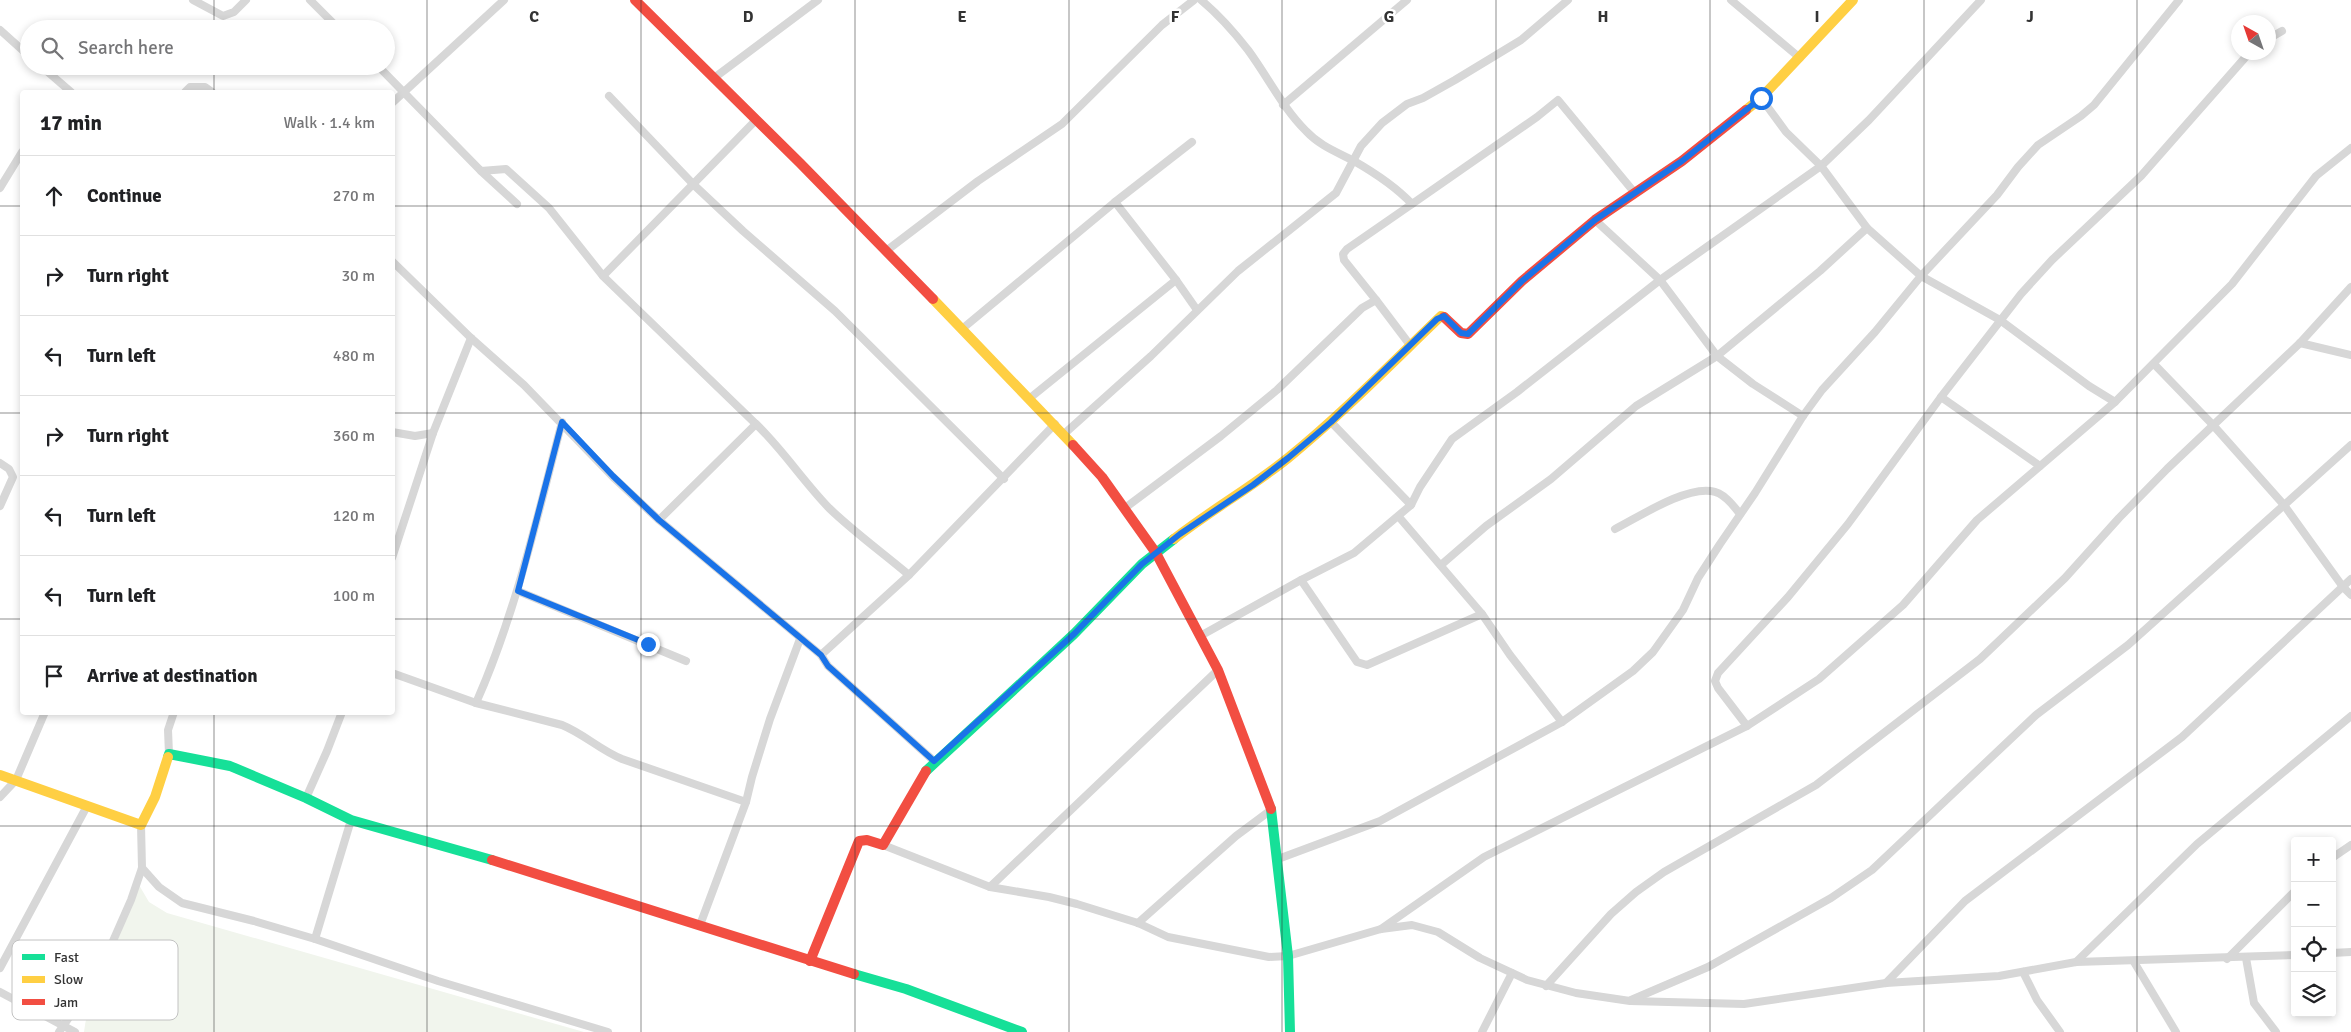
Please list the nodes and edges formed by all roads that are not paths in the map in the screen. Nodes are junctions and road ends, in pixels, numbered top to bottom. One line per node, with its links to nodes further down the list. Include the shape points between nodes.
1 (193, 0): 2 (street, via 223,16 234,12)
2 (246, 0)
3 (310, 0): 15 (street)
4 (504, 0): 30 (street)
5 (635, 0): 24 (main road)
6 (818, 0): 24 (street)
7 (1194, 0): 50 (street, via 1162,25 1062,124 978,181)
8 (1201, 0): 34 (street, via 1249,51)
9 (1407, 0): 34 (street)
10 (1568, 0): 39 (street, via 1521,40 1398,110 1361,146)
11 (1731, 0): 20 (street)
12 (1853, 0): 20 (main road)
13 (1981, 0): 40 (street, via 1869,120)
14 (2179, 0): 53 (street, via 2094,105 2038,145 1997,195)
15 (331, 20)
16 (0, 30): 19 (street)
17 (2282, 31): 18 (street)
18 (2276, 34)
19 (20, 48)
20 (1800, 58): 32 (main road)
21 (2243, 60): 59 (street, via 2141,176 2052,260)
22 (51, 75): 25 (street)
23 (387, 75): 30 (street)
24 (714, 78): 35 (main road)
25 (62, 85): 26 (street); 27 (street)
26 (58, 90)
27 (68, 90)
28 (187, 90): 29 (street, via 205,87)
29 (209, 90)
30 (404, 92): 33 (street); 41 (street)
31 (609, 96): 42 (street)
32 (1761, 98): 40 (street, via 1786,132); 44 (main road, via 1682,161)
33 (395, 100)
34 (1283, 105): 39 (street, via 1319,143)
35 (756, 120): 42 (street); 50 (main road)
36 (1192, 142): 45 (street)
37 (2351, 148): 66 (street, via 2316,176 2232,284)
38 (20, 155): 43 (street)
39 (1353, 161): 47 (street); 58 (street, via 1336,193 1238,271)
40 (1820, 166): 49 (street); 55 (street)
41 (481, 170): 46 (street); 52 (street, via 506,169 548,208)
42 (694, 185): 52 (street); 82 (street, via 835,311)
43 (0, 188)
44 (1634, 192): 47 (street, via 1558,100); 48 (main road)
45 (1115, 202): 54 (street); 60 (street)
46 (517, 204)
47 (1412, 204): 57 (street, via 1343,254 1344,260)
48 (1595, 220): 55 (street); 63 (main road, via 1522,281 1468,334 1461,333 1447,318 1440,316)
49 (1867, 228): 53 (street); 65 (street)
50 (886, 251): 60 (main road)
51 (395, 264): 61 (street)
52 (603, 276): 73 (street)
53 (1921, 276): 59 (street); 70 (street)
54 (1176, 280): 58 (street); 68 (street)
55 (1660, 280): 65 (street); 83 (street, via 1452,439)
56 (2351, 287): 62 (street)
57 (1376, 300): 63 (street); 86 (street, via 1362,308 1277,390)
58 (1197, 310): 78 (street)
59 (2000, 320): 67 (street); 69 (street)
60 (962, 329): 68 (main road)
61 (471, 338): 71 (street); 77 (street)
62 (2300, 343): 64 (street); 75 (street)
63 (1410, 345): 72 (main road)
64 (2351, 355)
65 (1717, 356): 70 (street); 93 (street, via 1636,406 1551,479 1486,526)
66 (2154, 364): 69 (street); 75 (street)
67 (1941, 397): 81 (street); 113 (street, via 1848,524 1788,597 1718,673 1715,681 1718,688)
68 (1030, 398): 74 (main road)
69 (2115, 402): 81 (street)
70 (1802, 416): 87 (street)
71 (562, 422): 89 (street); 98 (street)
72 (1331, 422): 83 (street); 92 (main road, via 1253,485)
73 (756, 424): 89 (street); 94 (street, via 775,442 830,509)
74 (1055, 424): 78 (main road); 82 (street)
75 (2213, 425): 84 (street); 152 (street, via 2119,518 2065,578 1980,659 1816,785 1664,872 1636,892 1611,914)
76 (395, 433): 77 (street, via 415,436)
77 (433, 433): 91 (street)
78 (1064, 434): 86 (main road)
79 (2351, 445): 84 (street)
80 (0, 462): 85 (street, via 12,472 13,477)
81 (2040, 466): 113 (street, via 1961,536 1904,605 1875,632 1819,679)
82 (1004, 479): 94 (street)
83 (1411, 505): 88 (street)
84 (2284, 505): 97 (street); 155 (street, via 2128,645 2036,715 1872,870 1831,898 1708,968)
85 (0, 506)
86 (1125, 508): 92 (main road)
87 (1740, 514): 90 (street, via 1725,498 1712,491 1696,491); 112 (street, via 1698,578 1683,610 1652,652 1633,671)
88 (1399, 517): 93 (street); 96 (street, via 1354,553)
89 (659, 520): 102 (street)
90 (1615, 529)
91 (395, 549)
92 (1156, 552): 101 (main road); 115 (main road, via 1074,634)
93 (1441, 565): 100 (street)
94 (909, 575): 103 (street)
95 (2351, 578): 97 (street)
96 (1301, 580): 100 (street, via 1361,664 1367,665); 101 (street)
97 (2343, 587): 99 (street); 151 (street, via 2182,737 1965,901)
98 (518, 591): 104 (street); 107 (street)
99 (2351, 595)
100 (1482, 614): 112 (street)
101 (1202, 635): 105 (main road)
102 (800, 639): 103 (street); 120 (street, via 770,719)
103 (821, 655): 115 (street, via 828,666)
104 (686, 661)
105 (1218, 670): 122 (main road); 130 (street)
106 (395, 674): 107 (street)
107 (476, 703): 120 (street, via 562,725 605,752)
108 (44, 715): 117 (street)
109 (173, 715): 114 (street, via 168,730)
110 (341, 715): 119 (street)
111 (2349, 721): 146 (street, via 2197,844)
112 (1562, 722): 128 (street, via 1380,821)
113 (1747, 726): 134 (street, via 1484,857)
114 (168, 754): 119 (main road, via 230,766); 124 (main road, via 155,797)
115 (934, 761): 126 (main road)
116 (0, 775): 117 (main road)
117 (16, 780): 118 (street); 121 (main road)
118 (0, 797)
119 (306, 798): 123 (main road)
120 (746, 802): 133 (street)
121 (87, 806): 124 (main road); 136 (street)
122 (1271, 810): 128 (main road); 132 (street, via 1236,836)
123 (351, 820): 133 (main road); 135 (street)
124 (141, 825): 129 (street)
125 (2351, 845): 127 (street)
126 (883, 846): 130 (street); 145 (main road, via 860,841)
127 (2336, 855)
128 (1278, 858): 142 (main road)
129 (142, 868): 135 (street, via 159,888 182,904); 137 (street)
130 (990, 888): 132 (street, via 1049,897)
131 (2291, 894): 144 (street)
132 (1138, 923): 142 (street, via 1168,937 1269,957)
133 (700, 925): 145 (main road)
134 (1381, 929): 142 (street); 150 (street, via 1412,925 1438,932)
135 (315, 939): 161 (street, via 438,981)
136 (15, 940)
137 (113, 940)
138 (12, 946): 148 (street)
139 (2351, 952): 140 (street)
140 (2336, 953)
141 (2291, 955): 143 (street)
142 (1288, 956): 163 (main road)
143 (2246, 958): 144 (street); 167 (street, via 2254,1003)
144 (2227, 959): 147 (street)
145 (810, 961): 162 (main road, via 906,989)
146 (2076, 962): 147 (street); 149 (street)
147 (2134, 962): 166 (street)
148 (0, 968)
149 (2023, 972): 151 (street); 165 (street, via 2037,1000)
150 (1512, 974): 152 (street); 164 (street)
151 (1886, 983): 155 (street, via 1744,1004)
152 (1546, 986): 155 (street)
153 (0, 992): 154 (street)
154 (12, 998)
155 (1630, 1001)
156 (54, 1020): 158 (street)
157 (67, 1020): 158 (street)
158 (64, 1025): 159 (street); 160 (street)
159 (59, 1032)
160 (75, 1032)
161 (608, 1032)
162 (1022, 1032)
163 (1290, 1032)
164 (1482, 1032)
165 (2060, 1032)
166 (2176, 1032)
167 (2276, 1032)

